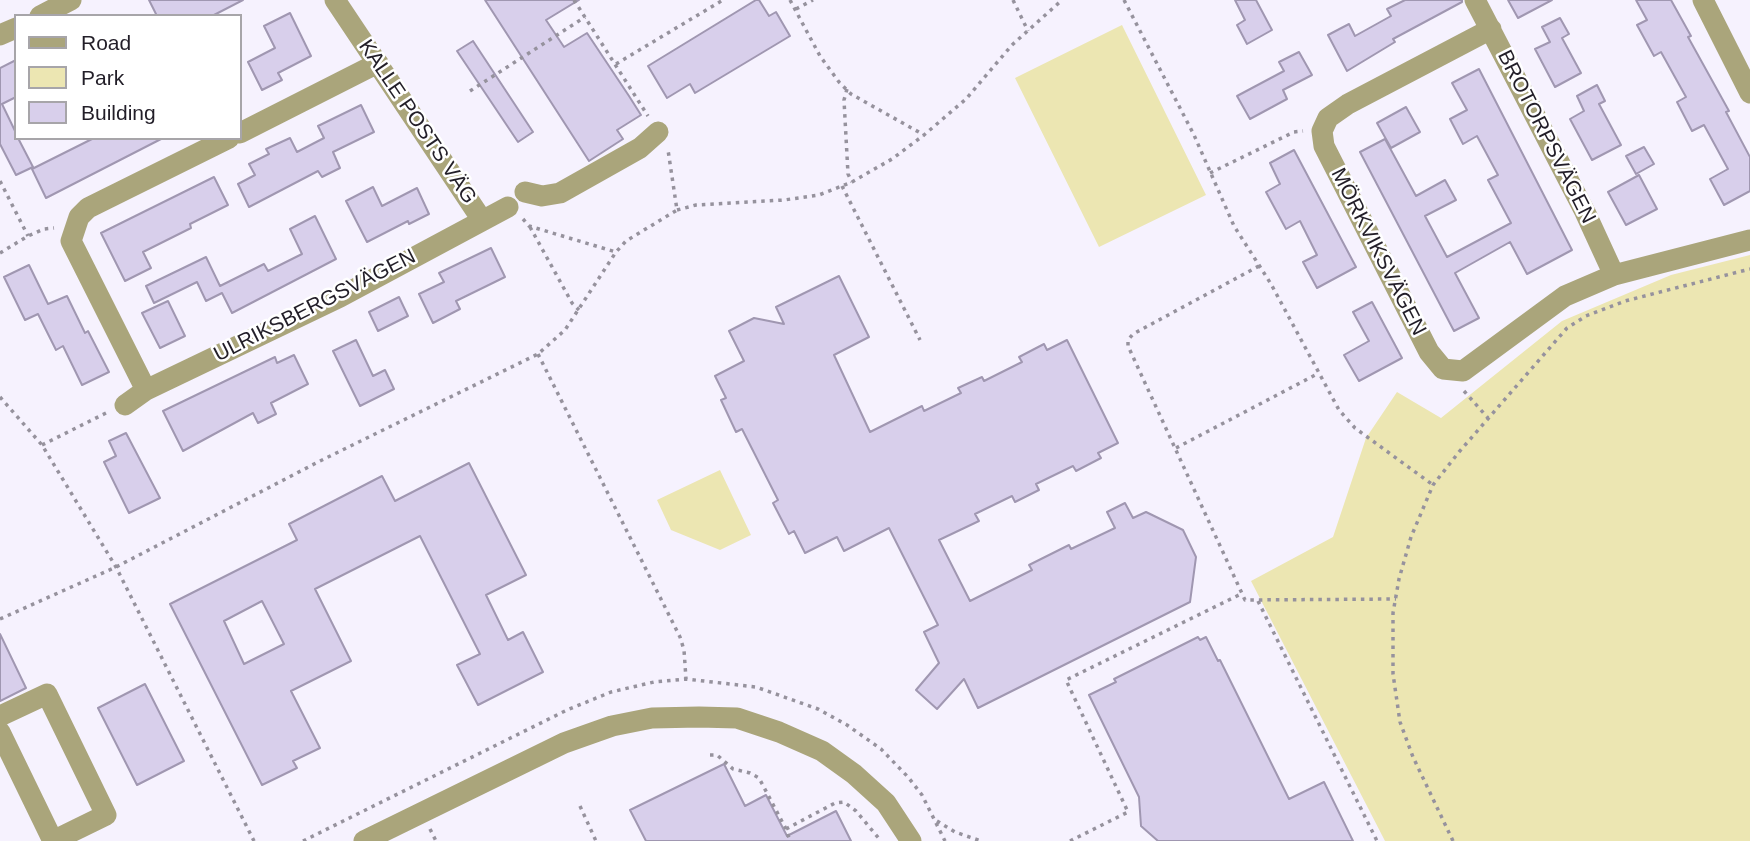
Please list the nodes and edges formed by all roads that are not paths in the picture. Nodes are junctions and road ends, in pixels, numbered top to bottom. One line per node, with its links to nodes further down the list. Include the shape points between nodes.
1 (71, 0): 5 (street)
2 (335, 0): 7 (street, KALLE POSTS VÄG)
3 (1475, 0): 6 (street, BROTORPSVÄGEN)
4 (1703, 0): 8 (street)
5 (44, 14)
6 (1490, 29): 16 (street, BROTORPSVÄGEN); 16 (street, MÖRKVIKSVÄGEN, via 1328,118 1322,131 1324,146 1429,352 1443,369 1463,371 1566,296)
7 (378, 63): 9 (street); 14 (street, KALLE POSTS VÄG)
8 (1750, 93)
9 (242, 132)
10 (658, 132): 12 (street, via 640,148 560,193 542,197)
11 (225, 140): 17 (street, via 88,208 79,217 71,241)
12 (525, 192)
13 (508, 207): 14 (street, KALLE POSTS VÄG)
14 (482, 220): 17 (street, ULRIKSBERGSVÄGEN, via 340,297)
15 (1750, 240): 16 (street)
16 (1614, 275)
17 (146, 390): 18 (street, ULRIKSBERGSVÄGEN)
18 (125, 405)
19 (0, 716): 21 (street, via 47,694 106,815)
20 (0, 732): 21 (street)
21 (53, 841)
22 (365, 841): 23 (street, via 564,743 652,718 699,717 737,718 822,751 886,803)
23 (911, 841)

